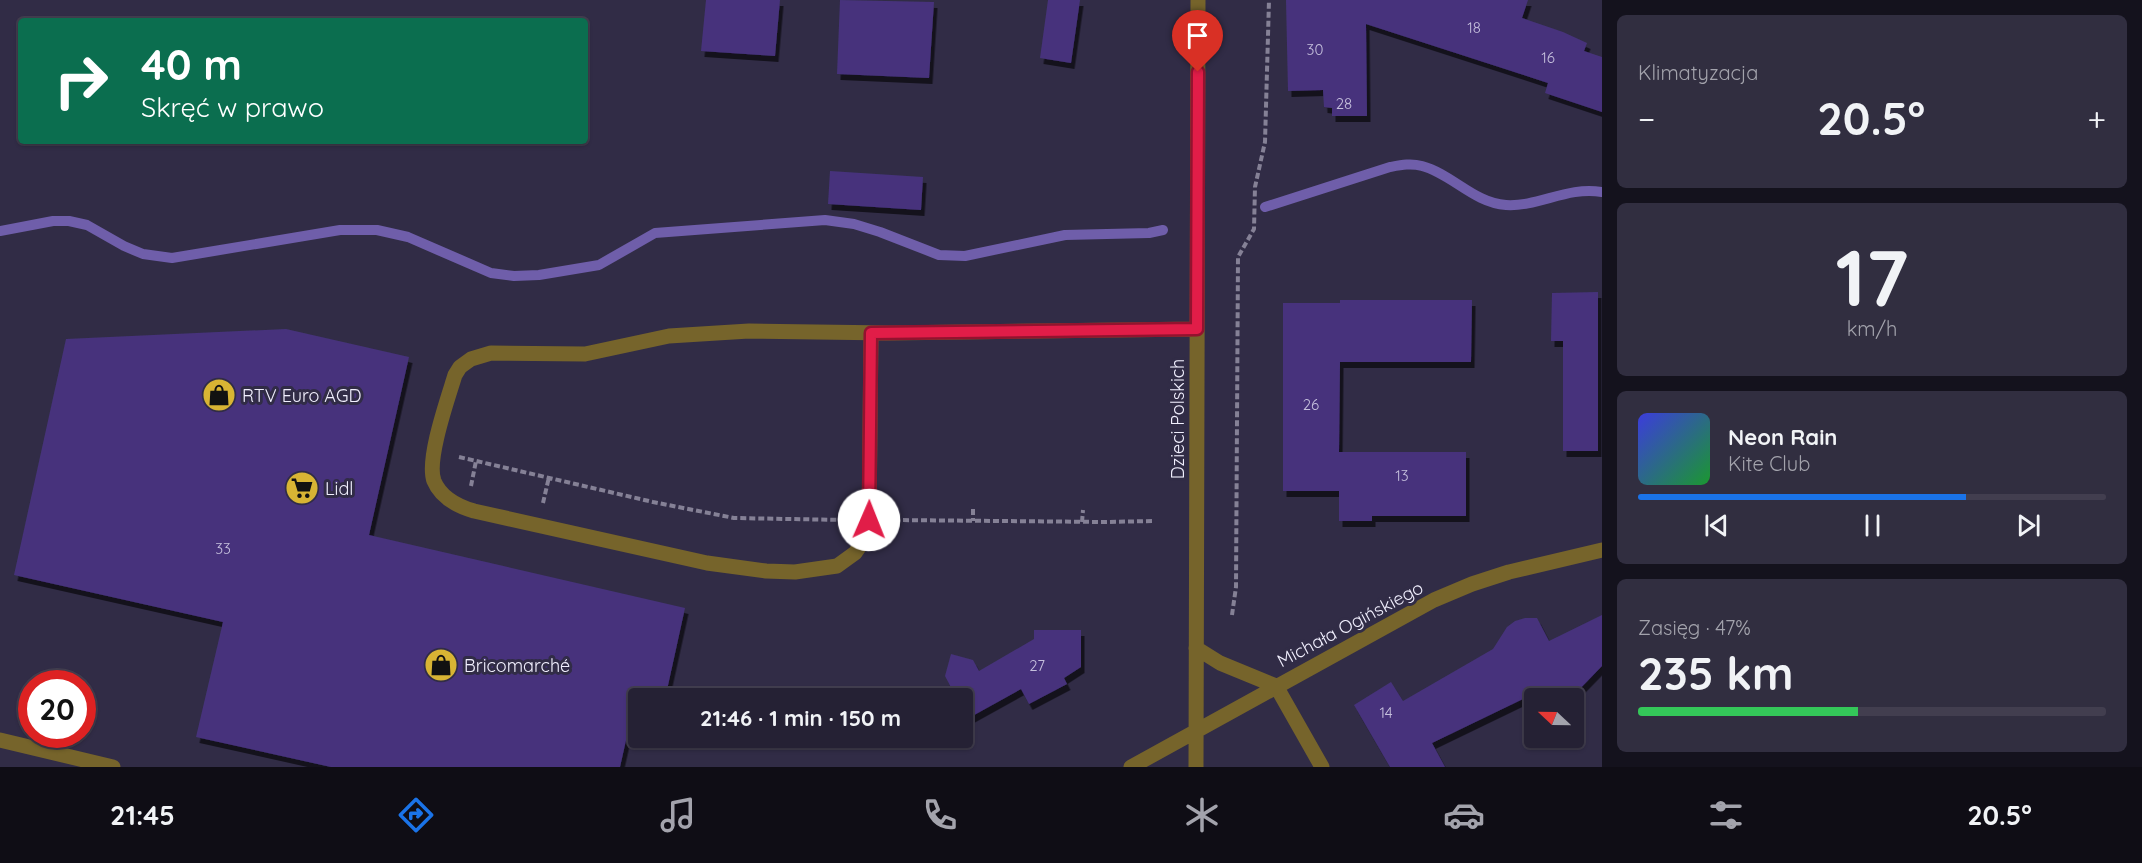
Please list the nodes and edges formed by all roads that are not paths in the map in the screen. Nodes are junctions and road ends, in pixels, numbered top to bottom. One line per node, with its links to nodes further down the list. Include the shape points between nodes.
1 (1198, 0): 2 (street, Dzieci Polskich)
2 (1197, 329): 3 (street); 5 (street, Dzieci Polskich)
3 (871, 333): 3 (street, via 869,526 855,553 837,566 785,571 707,563 474,511 443,495 434,481 435,447 455,375 460,367 482,355 585,354 669,336 749,331)
4 (1602, 550): 6 (street, Michała Ogińskiego, via 1472,584 1415,610)
5 (1196, 648): 6 (street, via 1220,663); 7 (street, Dzieci Polskich)
6 (1276, 686): 7 (street, Michała Ogińskiego); 12 (street)
7 (1196, 732): 10 (street, Michała Ogińskiego); 11 (street, Dzieci Polskich)
8 (0, 740): 9 (street)
9 (113, 767)
10 (1131, 767)
11 (1196, 767)
12 (1322, 767)

